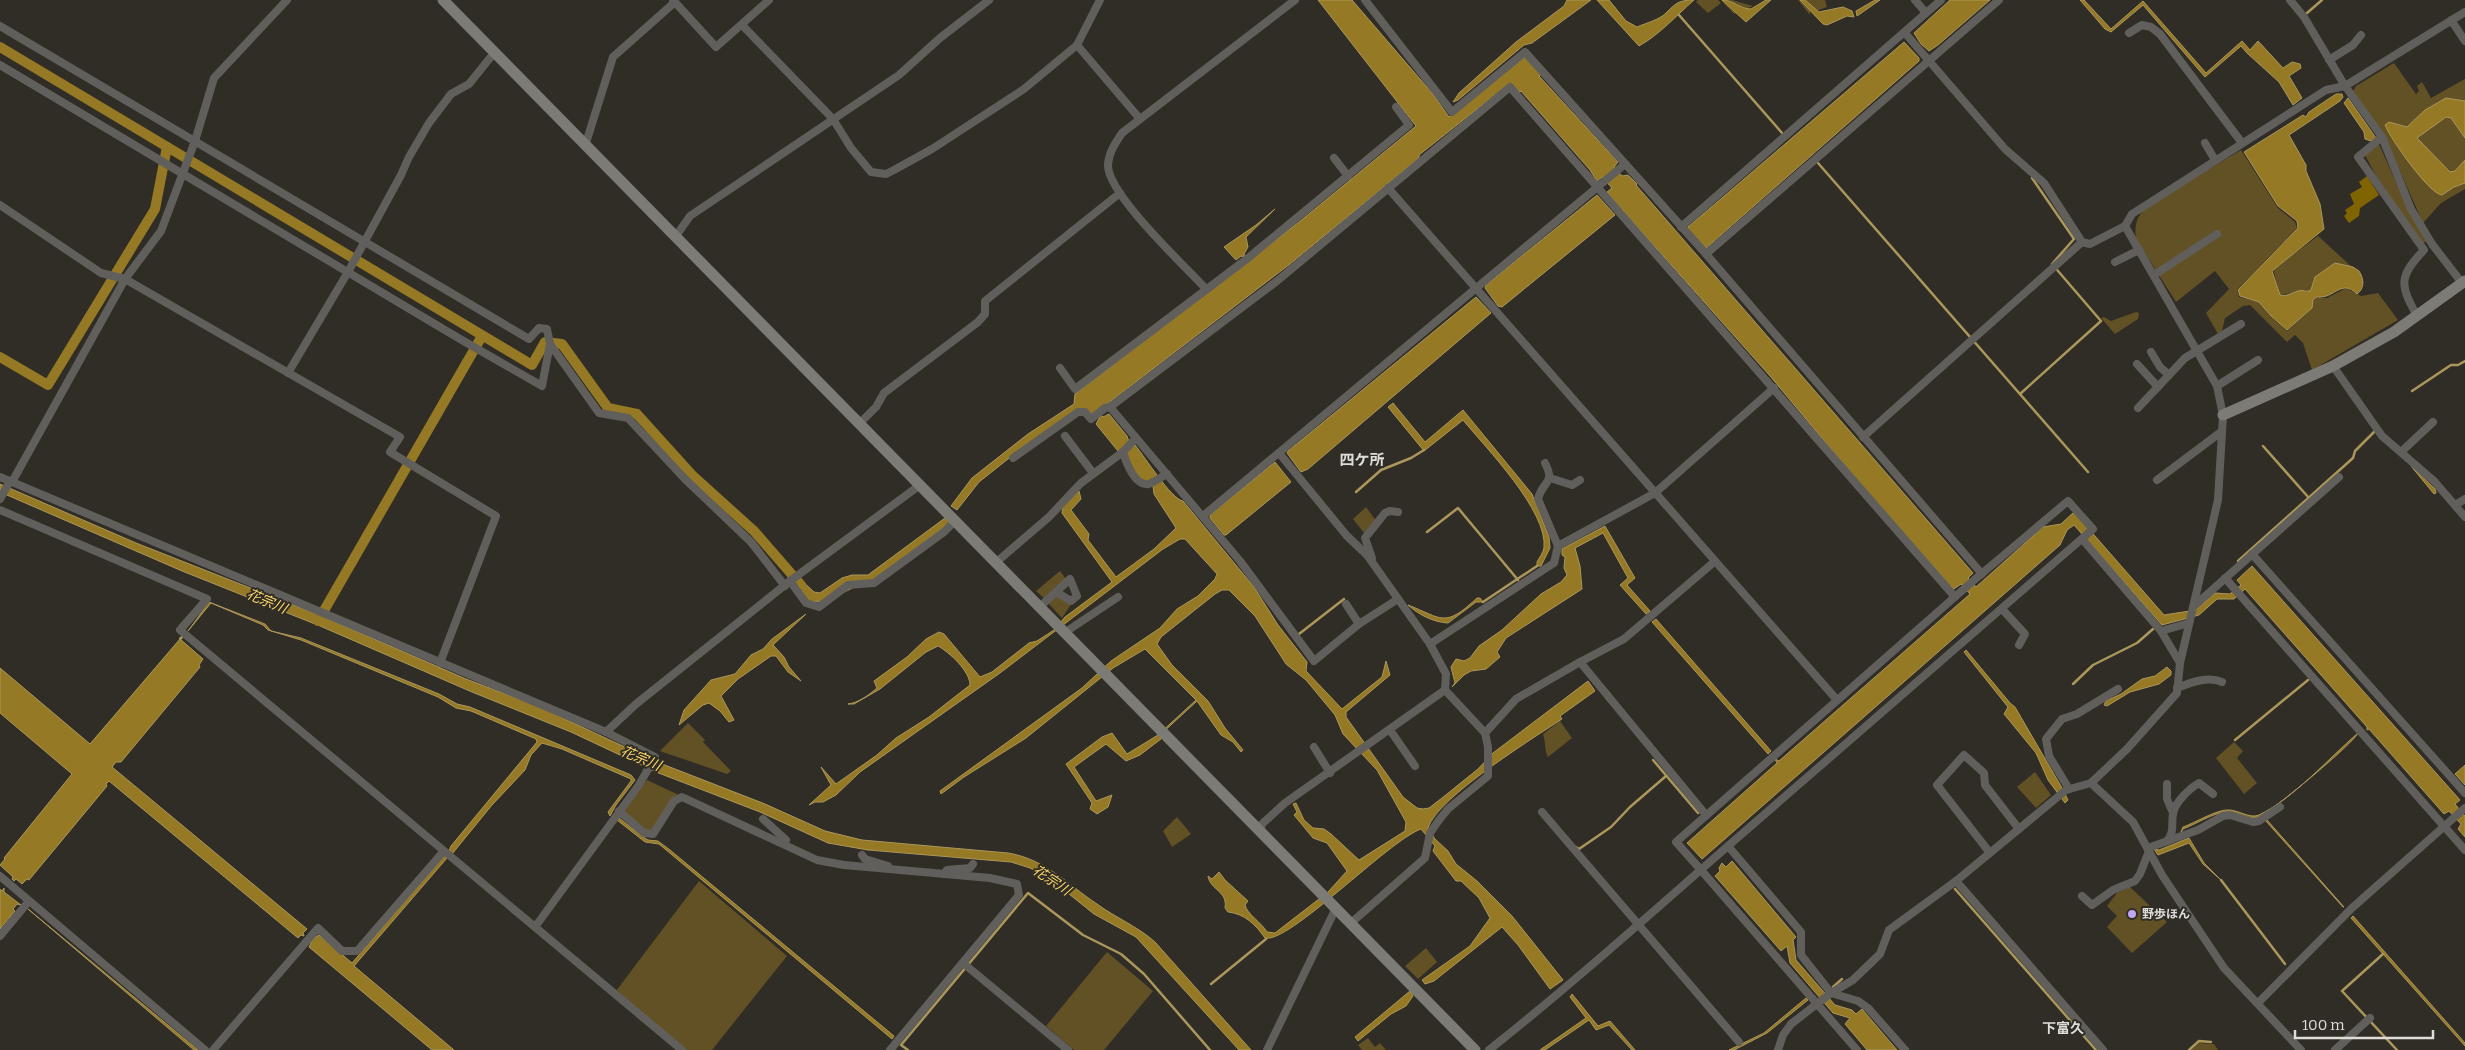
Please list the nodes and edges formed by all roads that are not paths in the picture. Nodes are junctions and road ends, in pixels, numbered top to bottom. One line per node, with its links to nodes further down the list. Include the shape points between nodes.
1 (287, 0): 33 (street, via 214,78)
2 (770, 0): 17 (street)
3 (989, 0): 30 (street, via 899,75)
4 (1100, 0): 23 (street)
5 (1295, 0): 31 (street)
6 (1376, 0): 13 (street)
7 (1915, 0): 15 (street)
8 (1941, 0): 15 (street)
9 (1999, 0): 25 (street)
10 (2290, 0): 26 (street, via 2304,16)
11 (674, 1): 17 (street, via 716,47); 36 (street, via 613,58)
12 (451, 3): 24 (street)
13 (1367, 3): 39 (street, via 1452,112 1525,52)
14 (2465, 12): 16 (street)
15 (1926, 13): 20 (street)
16 (2451, 20): 22 (street); 28 (street)
17 (742, 25): 30 (street)
18 (0, 26): 33 (street)
19 (2129, 33): 35 (street, via 2142,25 2160,34)
20 (1906, 35): 25 (street); 47 (street)
21 (2361, 35): 26 (street, via 2353,45)
22 (2465, 41)
23 (1077, 45): 30 (street, via 993,110 886,174 871,172); 31 (street)
24 (494, 54): 36 (street); 50 (street, via 468,84 451,94 429,123)
25 (1927, 58): 51 (street, via 2005,149 2044,183); 53 (street)
26 (2329, 60): 28 (street)
27 (0, 65): 40 (street)
28 (2344, 86): 32 (street); 35 (street, via 2326,90)
29 (1396, 107): 41 (street, via 1410,125)
30 (833, 119): 49 (street, via 690,216)
31 (1140, 119): 44 (street, via 1122,133 1108,164 1110,178)
32 (2382, 137): 58 (street, via 2411,209 2432,244); 61 (street, via 2358,157 2424,250 2406,270 2403,282 2405,294)
33 (196, 141): 40 (street); 50 (street)
34 (2205, 143): 38 (street)
35 (2242, 143): 38 (street)
36 (585, 146): 49 (street)
37 (1334, 158): 41 (street)
38 (2215, 160): 46 (street, via 2132,214)
39 (1623, 166): 42 (street); 47 (street)
40 (182, 174): 55 (street); 57 (street, via 161,231)
41 (1348, 176): 60 (street)
42 (1600, 185): 43 (street, via 1510,87); 59 (street); 74 (street)
43 (1388, 188): 59 (street); 75 (street, via 1276,281)
44 (1120, 193): 60 (street, via 1142,222); 79 (street, via 985,301 985,314 978,322 884,393 876,407)
45 (0, 205): 57 (street, via 101,272)
46 (2125, 226): 51 (street, via 2090,244); 52 (street)
47 (1681, 227): 53 (street)
48 (2217, 234): 56 (street)
49 (676, 236): 79 (street)
50 (365, 242): 55 (street); 63 (street, via 529,339 539,328 546,329)
51 (2082, 242): 82 (street)
52 (2139, 250): 54 (street); 56 (street)
53 (1706, 254): 82 (street)
54 (2115, 262)
55 (348, 272): 63 (street, via 542,386); 70 (street)
56 (2154, 275): 64 (street)
57 (125, 279): 70 (street); 96 (street)
58 (2464, 284): 61 (street)
59 (1476, 288): 86 (street); 98 (street)
60 (1206, 289): 69 (street, via 1075,389)
61 (2417, 316): 68 (street)
62 (2241, 324): 64 (street)
63 (550, 344): 115 (street, via 599,413 628,418 685,480 751,542)
64 (2197, 350): 71 (street); 72 (street)
65 (2151, 352): 71 (street)
66 (2258, 360): 72 (street)
67 (2137, 364): 73 (street)
68 (2333, 366): 77 (street); 85 (street, via 2382,436)
69 (1060, 368)
70 (288, 373): 131 (street, via 400,437 390,452 496,516)
71 (2169, 375): 73 (street)
72 (2218, 386): 77 (street)
73 (2158, 387): 76 (street)
74 (1774, 388): 98 (street); 118 (street)
75 (1110, 407): 83 (street); 87 (street, via 1091,419 1085,412 1078,412)
76 (2138, 408)
77 (2223, 414): 80 (street)
78 (2433, 422): 85 (street)
79 (859, 424): 97 (street)
80 (2221, 432): 95 (street); 122 (street, via 2218,500)
81 (1065, 436): 89 (street)
82 (1863, 437): 113 (street)
83 (1136, 438): 84 (street); 90 (street)
84 (1123, 452): 89 (street); 90 (street, via 1131,474 1144,484)
85 (2401, 452): 101 (street, via 2434,481)
86 (1278, 453): 104 (street); 112 (street)
87 (1013, 458)
88 (1545, 463): 93 (street)
89 (1093, 473): 110 (street, via 1049,518)
90 (1167, 474): 104 (street)
91 (0, 477): 96 (street)
92 (2339, 477): 109 (street)
93 (1550, 478): 94 (street, via 1572,485); 108 (street, via 1538,499)
94 (1580, 480)
95 (2157, 480)
96 (10, 482): 99 (street); 131 (street, via 304,603)
97 (920, 485): 106 (street); 115 (street)
98 (1655, 494): 108 (street); 111 (street)
99 (1, 498)
100 (2465, 499): 101 (street)
101 (2455, 506): 105 (street)
102 (0, 510): 164 (street, via 207,599 180,630)
103 (1398, 512): 112 (street, via 1390,510 1385,513 1365,538)
104 (1202, 516): 125 (street, via 1240,561 1314,661)
105 (2465, 517)
106 (954, 521): 115 (street, via 944,532 874,583 848,585 819,607 806,603); 121 (street)
107 (2082, 539): 113 (street, via 2093,529 2068,501); 123 (street); 127 (street)
108 (1558, 546): 128 (street, via 1554,563)
109 (2252, 554): 114 (street); 147 (street)
110 (1000, 560)
111 (1714, 562): 130 (street, via 1624,639); 137 (street)
112 (1374, 565): 119 (street)
113 (1982, 574): 118 (street)
114 (2225, 578): 122 (street); 156 (street)
115 (787, 583): 139 (street, via 636,704)
116 (1056, 592): 121 (street)
117 (1118, 597): 126 (street)
118 (1955, 597): 137 (street)
119 (1398, 598): 125 (street); 128 (street)
120 (1346, 604): 125 (street)
121 (1041, 607): 158 (street)
122 (2193, 607): 124 (street)
123 (2002, 609): 129 (street, via 2025,634); 161 (street)
124 (2189, 623): 127 (street); 132 (street)
125 (1359, 624)
126 (1070, 629)
127 (2161, 631): 132 (street)
128 (1430, 644): 136 (street, via 1446,674)
129 (2018, 645)
130 (1580, 662): 140 (street, via 1516,699); 154 (street)
131 (440, 663): 139 (street)
132 (2180, 663): 134 (street)
133 (2222, 682): 134 (street, via 2196,681)
134 (2177, 688): 144 (street, via 2177,694 2127,749)
135 (2118, 689): 146 (street, via 2077,714 2062,719 2046,739 2048,756)
136 (1445, 690): 138 (street); 140 (street)
137 (1837, 700): 154 (street)
138 (1390, 730): 142 (street); 143 (street)
139 (606, 732): 151 (street, via 655,757 649,771)
140 (1485, 733): 176 (street, via 1488,776 1439,820 1430,833 1425,858)
141 (1314, 747): 143 (street)
142 (1415, 766)
143 (1330, 773): 158 (street, via 1284,803 1262,824)
144 (2091, 782): 146 (street); 162 (street, via 2133,822)
145 (2167, 784): 153 (street, via 2167,799)
146 (2069, 789): 157 (street)
147 (2465, 793)
148 (2213, 794): 153 (street, via 2199,783 2192,787)
149 (2280, 807): 160 (street, via 2259,821 2224,816)
150 (2464, 809): 156 (street)
151 (619, 811): 168 (street, via 644,833 653,834 674,800 682,797 817,860); 178 (street)
152 (1542, 812): 177 (street)
153 (2173, 813): 160 (street, via 2173,830)
154 (1706, 815): 169 (street, via 1676,842)
155 (763, 818): 159 (street)
156 (2444, 826): 163 (street); 182 (street, via 2352,908)
157 (2019, 829): 165 (street); 165 (street, via 1985,785 1984,773 1964,754 1937,785)
158 (1260, 831): 175 (street)
159 (786, 840)
160 (2167, 842): 162 (street)
161 (1728, 846): 169 (street); 181 (street, via 1801,932 1801,955)
162 (2149, 850): 173 (street, via 2135,881 2113,890 2092,905); 182 (street, via 2224,968)
163 (2465, 850)
164 (443, 852): 178 (street); 187 (street, via 357,951 342,951 318,928)
165 (1990, 853): 172 (street)
166 (862, 856): 168 (street)
167 (973, 864): 170 (street, via 970,868 947,870)
168 (893, 870): 170 (street)
169 (1701, 870): 177 (street); 183 (street)
170 (944, 874): 180 (street, via 990,878 1016,884 1018,890 1019,895)
171 (2, 878): 174 (street)
172 (1956, 881): 181 (street, via 1889,930 1880,954 1853,980); 197 (street)
173 (2082, 896)
174 (29, 901): 179 (street); 186 (street)
175 (1336, 908): 176 (street); 191 (street)
176 (1351, 923): 192 (street)
177 (1638, 925): 185 (street); 193 (street)
178 (535, 927): 188 (street)
179 (0, 936)
180 (963, 963): 189 (street); 190 (street)
181 (1832, 993): 183 (street); 196 (street, via 1863,1004)
182 (2258, 1003): 198 (street)
183 (1818, 1005): 194 (street, via 1791,1024); 195 (street)
184 (2370, 1018): 199 (street)
185 (1739, 1042)
186 (205, 1050)
187 (212, 1050)
188 (682, 1050)
189 (890, 1050)
190 (1068, 1050)
191 (1267, 1050)
192 (1475, 1050)
193 (1489, 1050)
194 (1778, 1050)
195 (1857, 1050)
196 (1905, 1050)
197 (2103, 1050)
198 (2301, 1050)
199 (2335, 1050)

